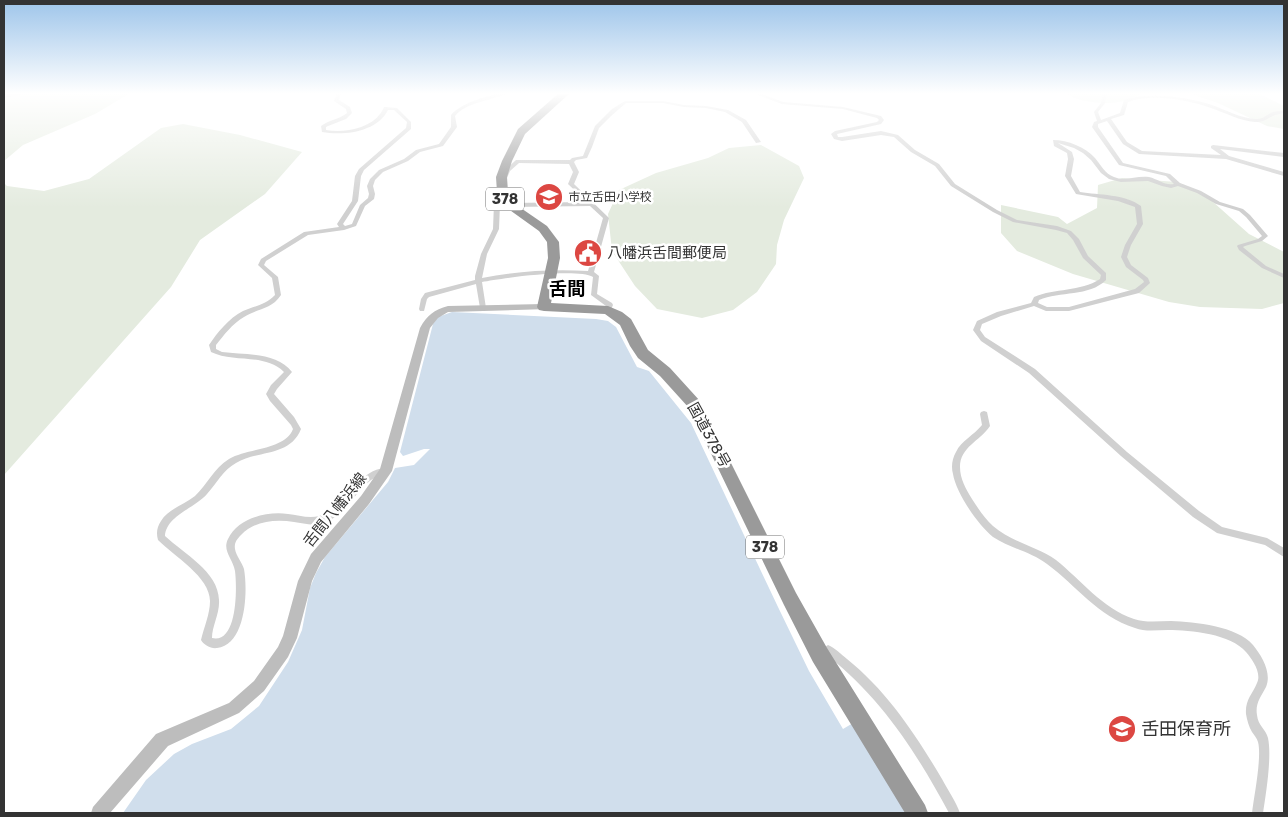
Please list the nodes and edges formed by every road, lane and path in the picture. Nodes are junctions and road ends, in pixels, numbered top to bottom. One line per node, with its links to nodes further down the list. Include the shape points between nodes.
1 (326, 131): 2 (street)
2 (340, 131)
3 (405, 131): 20 (street, via 362,169 358,176 356,201 340,224)
4 (451, 131): 20 (street, via 442,145 418,151 377,175 370,186 371,199 363,204 354,225)
5 (523, 131): 16 (highway, 378, via 504,165)
6 (595, 131): 14 (street, via 585,157)
7 (751, 131): 11 (street)
8 (841, 131): 25 (street, via 835,136 842,139 880,133 896,136 937,165 953,185 995,211 1015,221 1057,228 1073,236 1085,257 1104,274 1103,280 1085,289 1045,294)
9 (1096, 131): 17 (street, via 1121,164 1168,175)
10 (1117, 131): 13 (street, via 1126,143 1141,153)
11 (758, 142)
12 (1284, 155): 13 (street, via 1213,147)
13 (1230, 158): 15 (street)
14 (571, 162): 16 (street, via 518,161 508,170 505,182); 19 (street, via 576,172 571,184)
15 (1284, 174)
16 (500, 184): 18 (highway, 378)
17 (1178, 184): 23 (street, via 1244,212 1265,236 1261,240 1244,243 1241,249 1264,267); 25 (street, via 1165,186 1138,178 1116,180 1104,173 1083,150 1055,141 1056,145 1069,152 1068,176 1078,194 1131,201 1138,206 1140,224 1124,257 1128,266 1147,282 1137,291 1069,309 1046,309)
18 (508, 203): 19 (street); 21 (highway, 378, via 550,235 554,249); 24 (street, via 497,203 496,229 484,254)
19 (590, 204): 22 (street, via 606,218)
20 (344, 228): 31 (street, via 306,233 263,260 261,265 275,277 278,295 267,306 239,316 212,345 213,350 221,354 284,366 288,372 270,394 297,429 293,438 282,446 248,454 226,464 200,497 162,526 161,538 196,568 214,590 214,610 206,640 216,644 224,641 237,622 240,578 238,565 230,552 237,533 248,525 272,517 321,520 343,506 372,475)
21 (551, 272): 22 (street); 24 (street); 26 (highway, 378)
22 (592, 273): 29 (street, via 596,276 594,295 610,305)
23 (1284, 276)
24 (479, 281): 27 (street); 28 (street, via 454,285 428,295)
25 (1034, 304): 32 (street, via 998,314 979,323 976,330 983,339 1032,371 1196,514 1220,530 1266,542)
26 (544, 306): 27 (main road, 舌間八幡浜線); 29 (highway)
27 (483, 308): 31 (main road, 舌間八幡浜線, via 448,309 430,318)
28 (422, 309)
29 (594, 310): 33 (highway, 国道378号 / 378, via 618,315 626,322 643,354 665,372 695,405)
30 (984, 414): 37 (street, via 986,426 965,445 956,466 960,486 990,529 1056,565 1097,603 1120,619 1147,626 1204,629 1241,640 1260,664 1263,681 1251,706 1252,723 1263,738)
31 (386, 471): 34 (main road, 舌間八幡浜線, via 316,558 305,581 284,652 259,686 234,708 162,740)
32 (1284, 553)
33 (820, 655): 35 (highway, 国道378号 / 378); 36 (street, via 828,650 850,666 878,694 930,767)
34 (99, 813)
35 (916, 813)
36 (955, 813)
37 (1258, 813)

